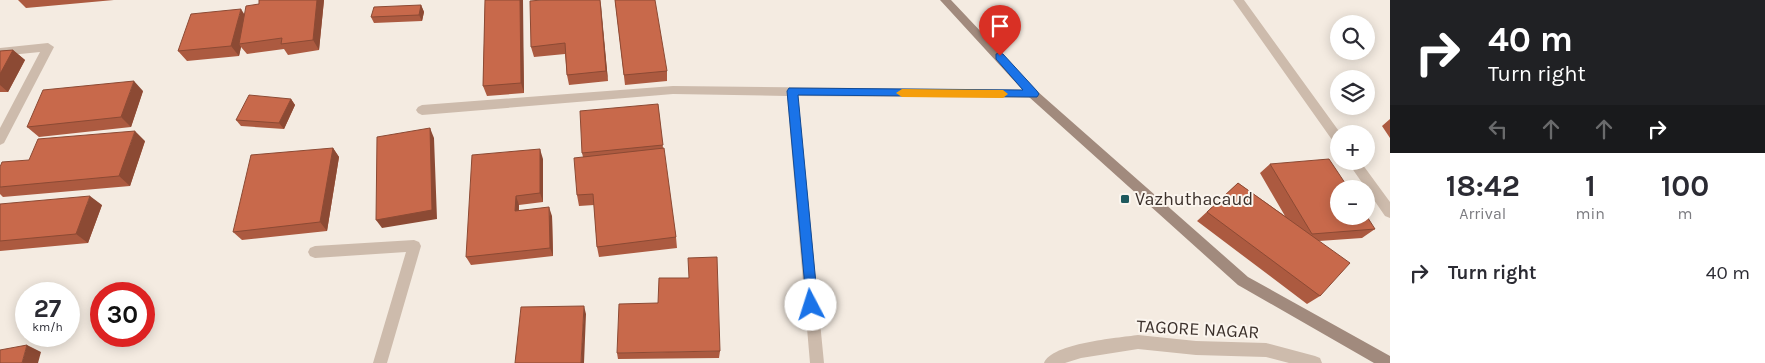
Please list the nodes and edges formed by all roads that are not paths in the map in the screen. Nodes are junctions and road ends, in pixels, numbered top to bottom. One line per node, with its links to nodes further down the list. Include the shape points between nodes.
1 (945, 0): 5 (main road)
2 (1238, 0): 7 (street)
3 (0, 52): 8 (street, via 48,48)
4 (792, 91): 5 (street); 6 (street, via 674,90); 13 (street)
5 (1034, 94): 16 (main road, via 1243,281)
6 (422, 110)
7 (1330, 128)
8 (0, 140)
9 (1360, 170): 10 (street)
10 (1390, 212)
11 (316, 252): 12 (street, via 414,246)
12 (380, 363)
13 (817, 363)
14 (1051, 363): 15 (street, TAGORE NAGAR, via 1081,352 1138,342 1266,350)
15 (1315, 363)
16 (1388, 363)

